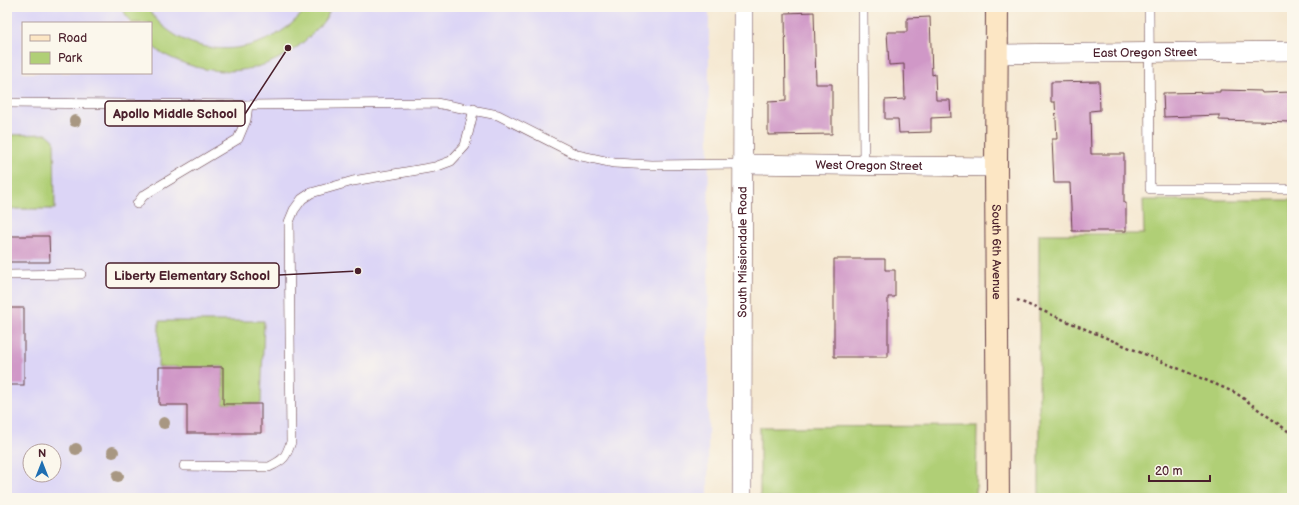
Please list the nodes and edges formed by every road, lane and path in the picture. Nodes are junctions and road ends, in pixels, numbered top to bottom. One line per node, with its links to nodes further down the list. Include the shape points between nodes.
1 (743, 7): 11 (street, South Missiondale Road)
2 (864, 7): 12 (lane)
3 (997, 7): 7 (street, South 6th Avenue)
4 (1149, 7): 6 (lane)
5 (1292, 51): 6 (street, East Oregon Street)
6 (1149, 53): 7 (street, East Oregon Street); 14 (lane, via 1150,189)
7 (997, 54): 13 (street, South 6th Avenue)
8 (7, 103): 9 (lane)
9 (248, 105): 10 (lane, via 436,103); 15 (lane, via 246,120 238,139 151,190)
10 (474, 109): 11 (lane, via 498,115 578,155 614,163); 20 (lane, via 465,146 451,161 435,167 353,182 311,193 302,199 289,222 292,442 287,456 269,467)
11 (742, 164): 12 (street, West Oregon Street); 21 (street, South Missiondale Road)
12 (864, 165): 13 (street, West Oregon Street)
13 (996, 167): 18 (street, South 6th Avenue)
14 (1292, 189)
15 (137, 204)
16 (80, 274): 17 (lane)
17 (7, 275)
18 (997, 291): 19 (path, via 1236,393); 22 (street, South 6th Avenue)
19 (1292, 434)
20 (184, 466)
21 (742, 498)
22 (998, 498)

